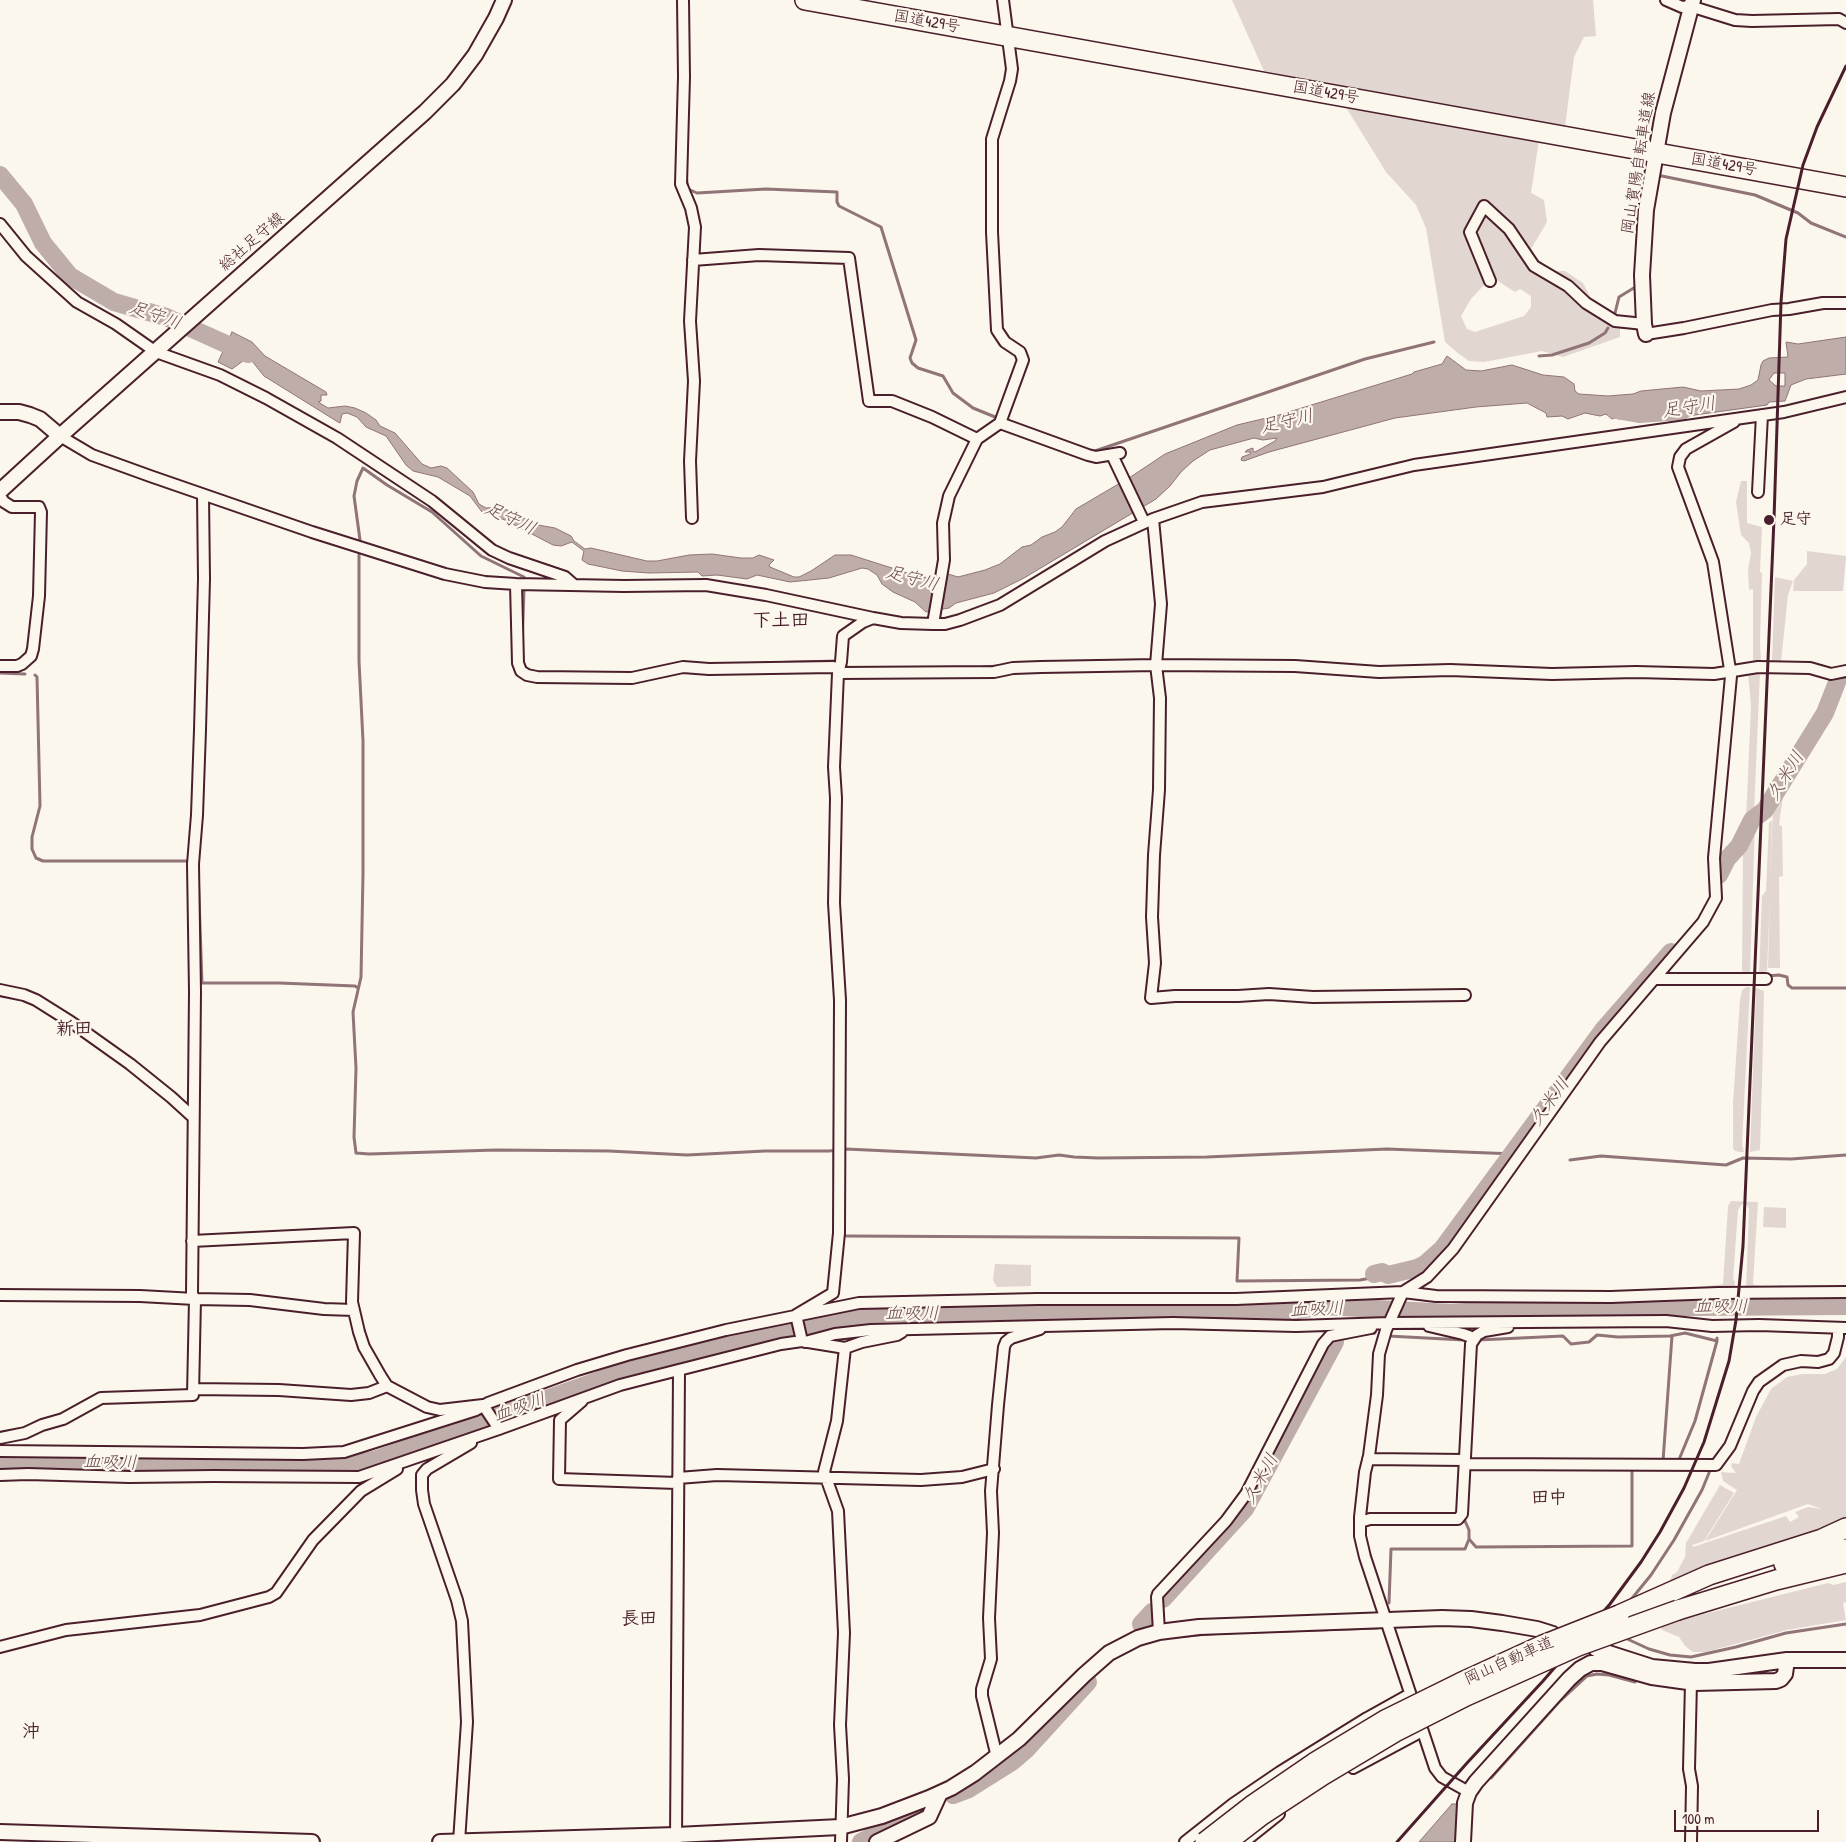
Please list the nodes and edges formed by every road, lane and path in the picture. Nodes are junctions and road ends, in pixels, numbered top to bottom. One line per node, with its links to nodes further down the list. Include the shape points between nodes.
1 (504, 0): 16 (street, 総社足守線, via 475,55 453,84)
2 (683, 0): 12 (street, via 681,184 696,227)
3 (805, 0): 8 (highway, 国道429号)
4 (1003, 0): 8 (street)
5 (1666, 0): 6 (street, via 1682,7)
6 (1691, 3): 7 (street, via 1716,15 1752,22 1839,19); 9 (street, 岡山賀陽自転車道線)
7 (1846, 23)
8 (1006, 36): 9 (highway, 国道429号); 21 (street, via 1012,69 992,139 997,330 1005,342 1022,355 1023,360)
9 (1655, 152): 10 (highway, 国道429号); 15 (street, 岡山賀陽自転車道線, via 1644,235)
10 (1846, 187)
11 (0, 224): 16 (street, via 26,256 77,302)
12 (693, 260): 23 (street, via 759,255 849,258 869,401 892,401); 28 (street, via 690,322 694,381 690,461)
13 (1490, 281): 15 (street, via 1470,232 1484,206 1509,229 1534,266 1568,286 1586,303 1615,321)
14 (1846, 303): 15 (street, via 1772,310 1693,327)
15 (1645, 329)
16 (159, 348): 22 (street, 総社足守線); 31 (street, via 274,402 337,438 432,501 492,550 565,577)
17 (1846, 397): 19 (street)
18 (0, 412): 22 (street, via 30,415)
19 (1762, 415): 20 (street); 25 (street)
20 (1739, 419): 29 (street, via 1414,465 1323,487 1208,501); 37 (street, via 1686,449 1678,467 1713,562)
21 (1001, 420): 23 (street); 29 (street, via 1088,455 1116,457)
22 (60, 436): 24 (street, 総社足守線); 26 (street, via 92,455)
23 (977, 439): 33 (street, via 949,496 943,523 944,560)
24 (0, 491)
25 (1758, 492)
26 (203, 495): 30 (street, via 445,574); 43 (street, via 200,730 193,864)
27 (0, 496): 35 (street, via 12,507 39,507 42,512 40,596 33,649 31,656 22,664)
28 (692, 518)
29 (1146, 519): 33 (street, via 1000,604 960,620 945,624); 34 (street, via 1161,604)
30 (516, 584): 31 (street); 36 (street, via 518,663 527,676 632,678 684,667)
31 (573, 584): 32 (street, via 706,585)
32 (873, 618): 33 (street, via 901,623); 36 (street, via 843,636)
33 (933, 622)
34 (1156, 662): 36 (street, via 1013,668 994,672); 37 (street, via 1379,672 1714,674); 42 (street, via 1160,692 1160,790 1151,998 1269,994 1332,997)
35 (0, 666)
36 (839, 667): 50 (street, via 834,760 834,903 840,1000 839,1233 834,1293)
37 (1730, 671): 38 (street, via 1758,667 1810,668 1831,674); 39 (street, via 1714,858 1716,898 1703,922)
38 (1846, 671)
39 (1654, 979): 40 (street); 47 (street, via 1600,1042 1454,1249)
40 (1766, 979)
41 (0, 990): 43 (street, via 36,1000 71,1022 130,1064)
42 (1465, 995)
43 (193, 1118): 44 (street)
44 (192, 1241): 48 (street, via 192,1294); 49 (street, via 354,1233)
45 (1846, 1292): 47 (street, via 1718,1292 1611,1297)
46 (0, 1295): 48 (street)
47 (1402, 1296): 50 (street, via 1057,1298 868,1303); 51 (street)
48 (195, 1299): 49 (street, via 250,1300); 62 (street)
49 (354, 1310): 61 (street, via 364,1347)
50 (797, 1317): 58 (street); 64 (street, via 716,1332 627,1355 577,1370)
51 (1390, 1321): 53 (street); 54 (street, via 1296,1326); 69 (street, via 1379,1354); 82 (street, via 1366,1330 1330,1336 1323,1344 1246,1494 1226,1521 1158,1594)
52 (1511, 1322): 53 (street); 55 (street, via 1666,1320 1712,1326); 57 (street, via 1507,1327 1484,1331)
53 (1422, 1323): 57 (street)
54 (1055, 1324): 56 (street); 72 (street, via 1011,1338 1004,1347)
55 (1842, 1328): 71 (street, via 1829,1359 1783,1365 1759,1382 1730,1446 1716,1465)
56 (909, 1329): 58 (street, via 871,1330); 59 (street)
57 (1474, 1338): 71 (street, via 1471,1344)
58 (802, 1340): 59 (street); 60 (street)
59 (845, 1348): 74 (street, via 837,1422)
60 (680, 1371): 63 (street, via 620,1385); 75 (street)
61 (387, 1386): 62 (street, via 351,1395); 64 (street, via 427,1407 440,1410)
62 (193, 1389): 67 (street, via 193,1395 101,1398 63,1419)
63 (587, 1397): 65 (street); 75 (street, via 560,1420 559,1479)
64 (484, 1406): 65 (street); 68 (street, via 344,1452)
65 (498, 1426): 66 (street)
66 (477, 1437): 70 (street); 99 (street, via 422,1475 424,1504 462,1621 467,1722)
67 (0, 1438)
68 (0, 1451)
69 (1368, 1459): 71 (street); 76 (street)
70 (411, 1460): 73 (street, via 347,1478); 84 (street, via 361,1491 313,1540 276,1593 269,1597 200,1615 66,1630)
71 (1465, 1462): 76 (street, via 1462,1514 1458,1519 1370,1518)
72 (994, 1469): 74 (street, via 962,1477 920,1480); 91 (street, via 991,1491 991,1658 982,1696)
73 (0, 1475)
74 (825, 1477): 75 (street, via 717,1475); 94 (street, via 838,1511 844,1633)
75 (678, 1480): 96 (street)
76 (1360, 1522): 81 (street, via 1365,1557)
77 (1846, 1528): 80 (highway, via 1822,1539 1731,1567)
78 (1846, 1549): 80 (highway, 岡山自動車道, via 1739,1575)
79 (1846, 1564): 80 (highway, 岡山自動車道)
80 (1678, 1598): 103 (highway, 岡山自動車道, bridge, via 1619,1615 1534,1649 1387,1720 1314,1763); 104 (highway, 岡山自動車道, bridge, via 1395,1732 1315,1780)
81 (1387, 1621): 82 (street, via 1199,1627); 83 (street, via 1470,1619); 89 (street)
82 (1159, 1632): 91 (street, via 1138,1638 1110,1653)
83 (1553, 1634)
84 (0, 1647)
85 (1596, 1649): 86 (street, via 1652,1667 1695,1671)
86 (1787, 1660): 87 (street); 88 (street, via 1784,1674 1776,1681)
87 (1846, 1660)
88 (1691, 1682): 92 (street, via 1652,1677 1602,1663 1591,1664 1569,1678); 107 (street)
89 (1410, 1694): 90 (street); 102 (street, via 1280,1772)
90 (1422, 1731): 92 (street, via 1438,1773); 105 (street, via 1332,1780)
91 (997, 1757): 93 (street)
92 (1469, 1792): 106 (street, via 1465,1803)
93 (940, 1793): 94 (street, via 906,1808); 101 (street, via 929,1817)
94 (840, 1827): 96 (street); 100 (street)
95 (0, 1832): 97 (street)
96 (676, 1839): 99 (street)
97 (312, 1842)
98 (440, 1842): 99 (street)
99 (459, 1842)
100 (841, 1842)
101 (877, 1842)
102 (1185, 1842)
103 (1205, 1842)
104 (1227, 1842)
105 (1244, 1842)
106 (1463, 1842)
107 (1691, 1842)

